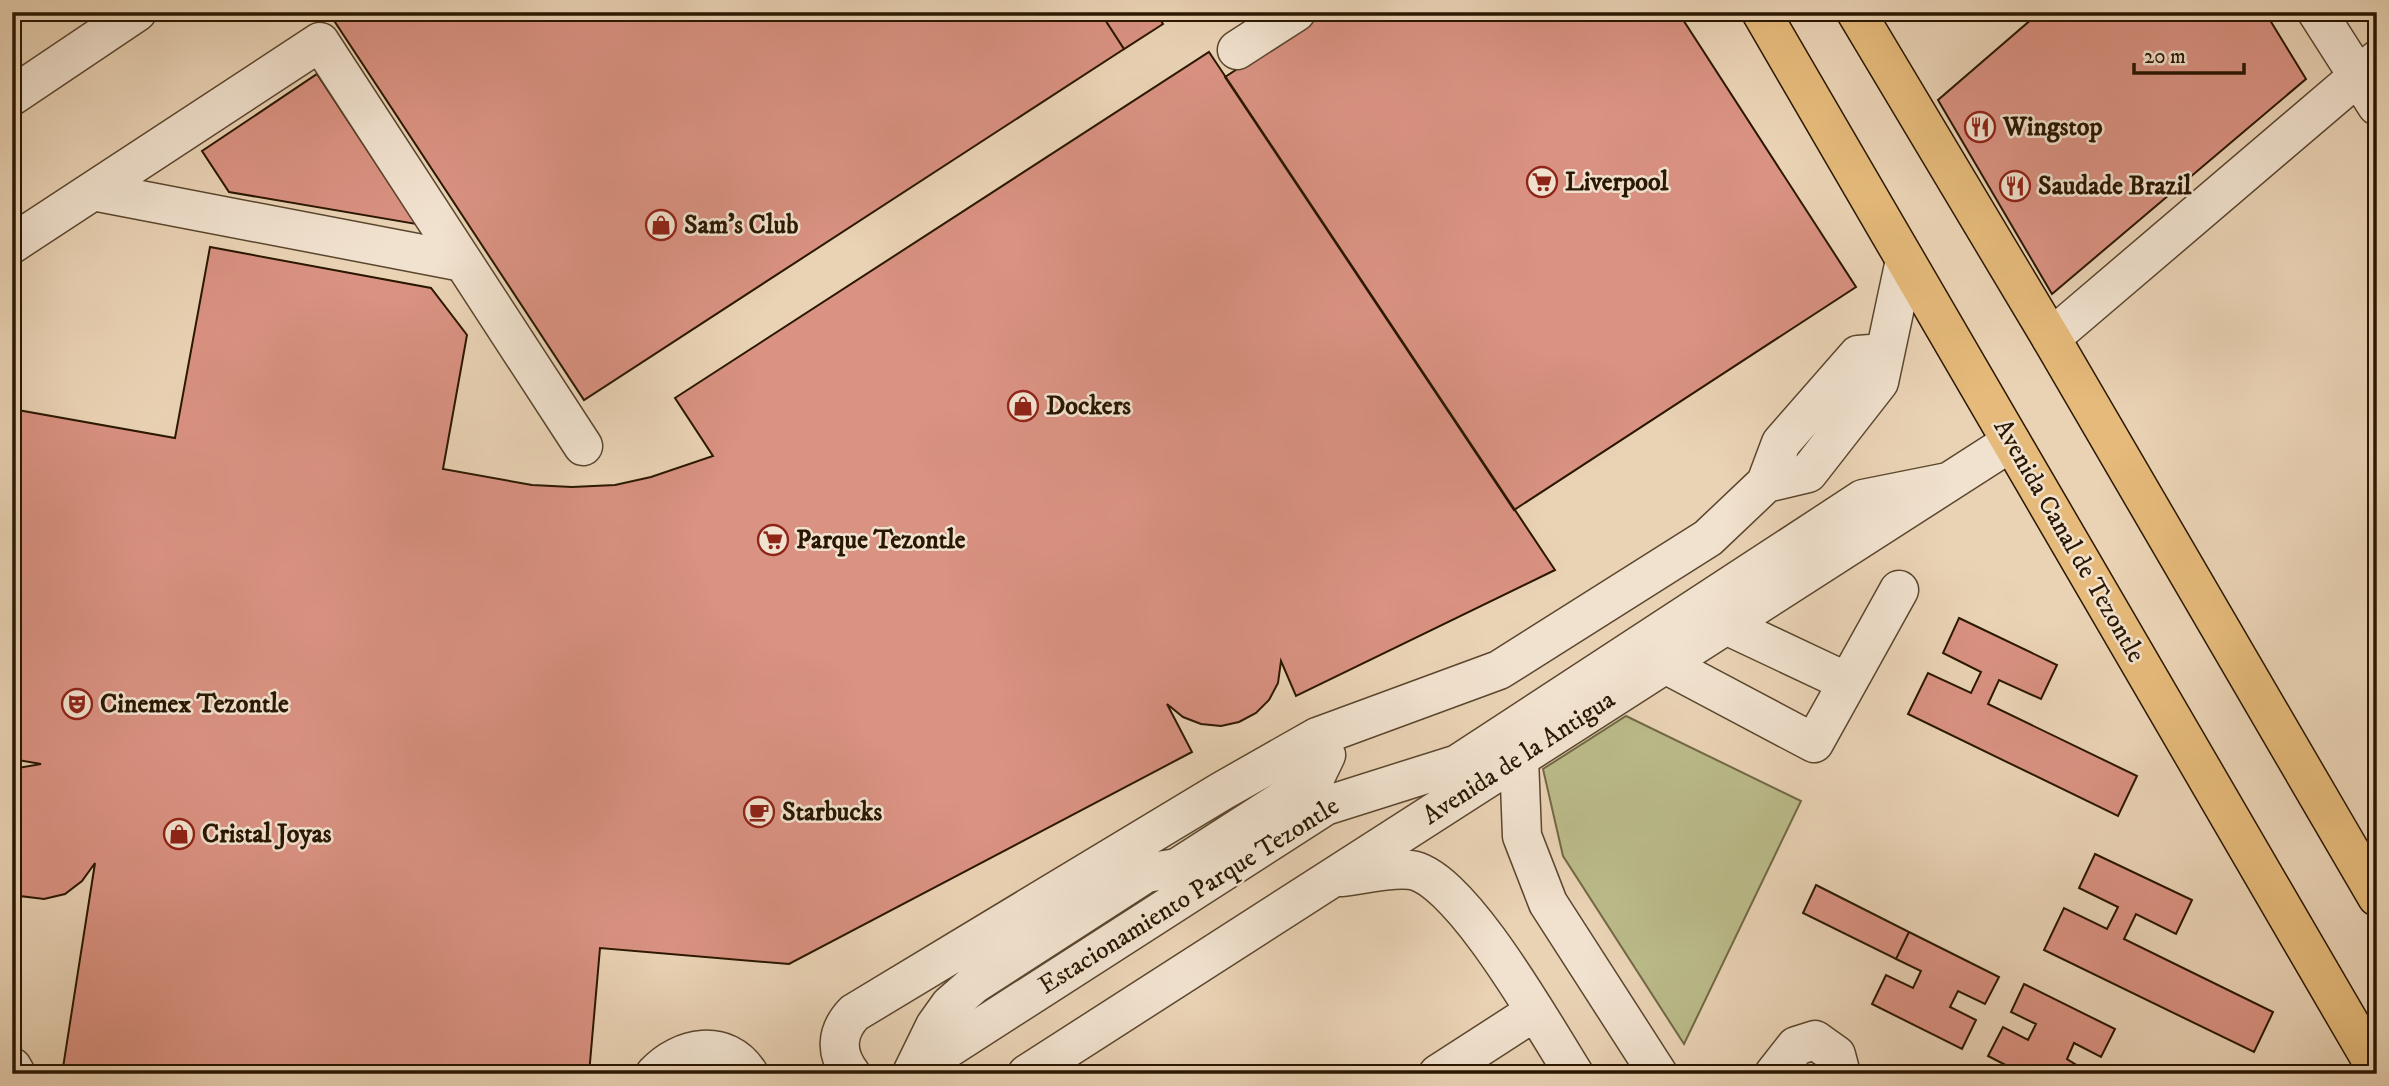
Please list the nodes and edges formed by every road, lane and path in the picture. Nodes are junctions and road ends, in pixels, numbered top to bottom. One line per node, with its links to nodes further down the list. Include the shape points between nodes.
1 (137, 12): 8 (street)
2 (1296, 12): 6 (street)
3 (1761, 12): 11 (main road, Avenida Canal de Tezontle)
4 (1856, 12): 13 (main road)
5 (2317, 12): 7 (street)
6 (1237, 50)
7 (2370, 81): 13 (street)
8 (12, 96)
9 (93, 191): 10 (street); 12 (street); 12 (street, via 320,43)
10 (12, 244)
11 (1905, 261): 14 (street); 15 (main road, Avenida Canal de Tezontle)
12 (463, 262): 16 (street)
13 (2051, 338): 27 (main road)
14 (1884, 353): 18 (street); 18 (street, via 1879,382 1808,473)
15 (2011, 442): 17 (street, Avenida de la Antigua); 30 (main road, Avenida Canal de Tezontle)
16 (583, 446)
17 (1948, 482): 20 (street, Avenida de la Antigua); 25 (street, Estacionamiento Parque Tezontle, via 1863,499 1458,764)
18 (1766, 483): 23 (street, via 1708,538 1499,670)
19 (1899, 590): 22 (street)
20 (1726, 625): 21 (street, Avenida de la Antigua); 22 (street)
21 (1665, 664): 22 (street, via 1814,743); 24 (street, Avenida de la Antigua)
22 (1847, 682)
23 (1317, 737): 25 (street, Estacionamiento Parque Tezontle); 35 (street, via 854,1013 842,1028 839,1042 841,1058)
24 (1519, 758): 26 (street, Avenida de la Antigua); 39 (street, via 1522,836 1548,903)
25 (1344, 789): 31 (street, Estacionamiento Parque Tezontle); 31 (street, Estacionamiento Parque Tezontle, via 1177,867 1146,873 974,984 950,1005)
26 (1335, 877): 28 (street, via 1412,870 1450,893 1477,924); 36 (street, Avenida de la Antigua)
27 (2377, 897)
28 (1534, 1012): 37 (street); 38 (street)
29 (12, 1067): 32 (street)
30 (2377, 1070)
31 (911, 1072)
32 (16, 1074)
33 (655, 1074): 34 (street, via 681,1053 698,1049 732,1057)
34 (749, 1074)
35 (851, 1074)
36 (1027, 1074)
37 (1438, 1074)
38 (1574, 1074)
39 (1658, 1074)
40 (1774, 1074): 41 (street, via 1796,1046 1815,1040 1836,1055)
41 (1841, 1074)

